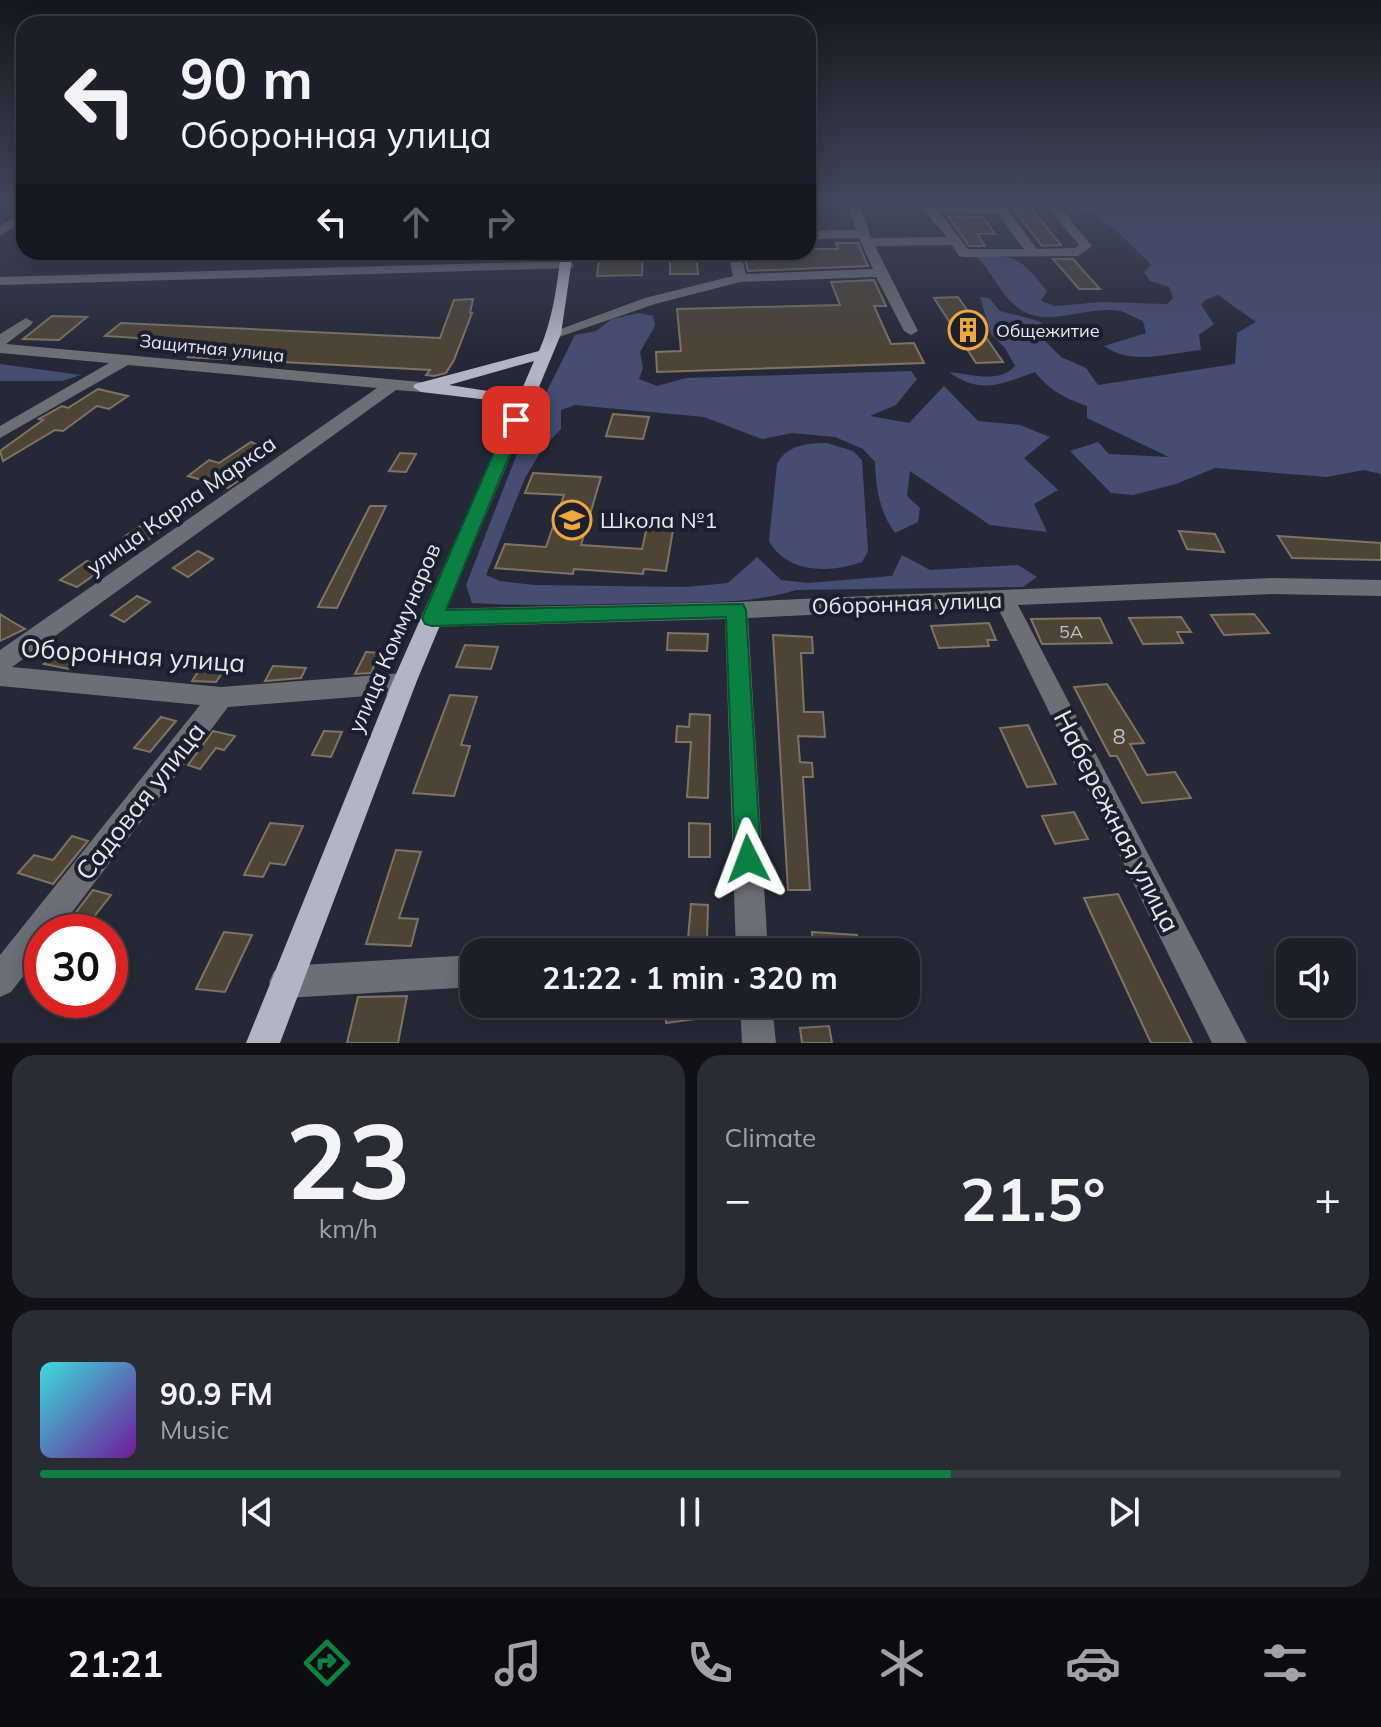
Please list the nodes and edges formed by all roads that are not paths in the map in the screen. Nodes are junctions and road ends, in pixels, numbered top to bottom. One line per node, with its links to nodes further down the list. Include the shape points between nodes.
1 (872, 253): 9 (street)
2 (964, 253): 3 (street)
3 (987, 253)
4 (431, 260): 8 (street)
5 (550, 260): 8 (street)
6 (567, 260): 14 (main road, улица Коммунаров)
7 (736, 260): 10 (street)
8 (428, 267): 11 (street)
9 (881, 273): 10 (street); 13 (street)
10 (740, 278): 14 (street)
11 (0, 281)
12 (26, 322): 15 (street)
13 (911, 331)
14 (554, 334): 17 (main road, улица Коммунаров)
15 (0, 341)
16 (0, 348): 18 (street, Защитная улица)
17 (544, 354): 19 (main road); 20 (main road, улица Коммунаров)
18 (125, 360): 21 (street, Защитная улица); 25 (street)
19 (470, 374): 20 (main road, via 509,373); 22 (main road)
20 (531, 385): 23 (main road); 24 (main road, улица Коммунаров)
21 (390, 386): 22 (street, Защитная улица); 30 (street, улица Карла Маркса)
22 (421, 387): 23 (main road)
23 (492, 396): 24 (main road, via 509,403)
24 (516, 420): 29 (main road, улица Коммунаров)
25 (0, 433)
26 (1381, 588): 27 (street, Оборонная улица, via 1272,586)
27 (1004, 599): 28 (street, Оборонная улица); 41 (street, Набережная улица)
28 (736, 610): 29 (street, Оборонная улица); 34 (street)
29 (432, 618): 32 (main road, улица Коммунаров)
30 (0, 663)
31 (0, 676): 33 (street, Оборонная улица)
32 (404, 683): 33 (street, Оборонная улица); 37 (main road, улица Коммунаров)
33 (221, 697): 36 (street, Садовая улица)
34 (751, 938)
35 (460, 972): 37 (street)
36 (0, 981)
37 (285, 982): 39 (main road, улица Коммунаров)
38 (757, 1018): 40 (street)
39 (263, 1043)
40 (759, 1043)
41 (1230, 1043)

